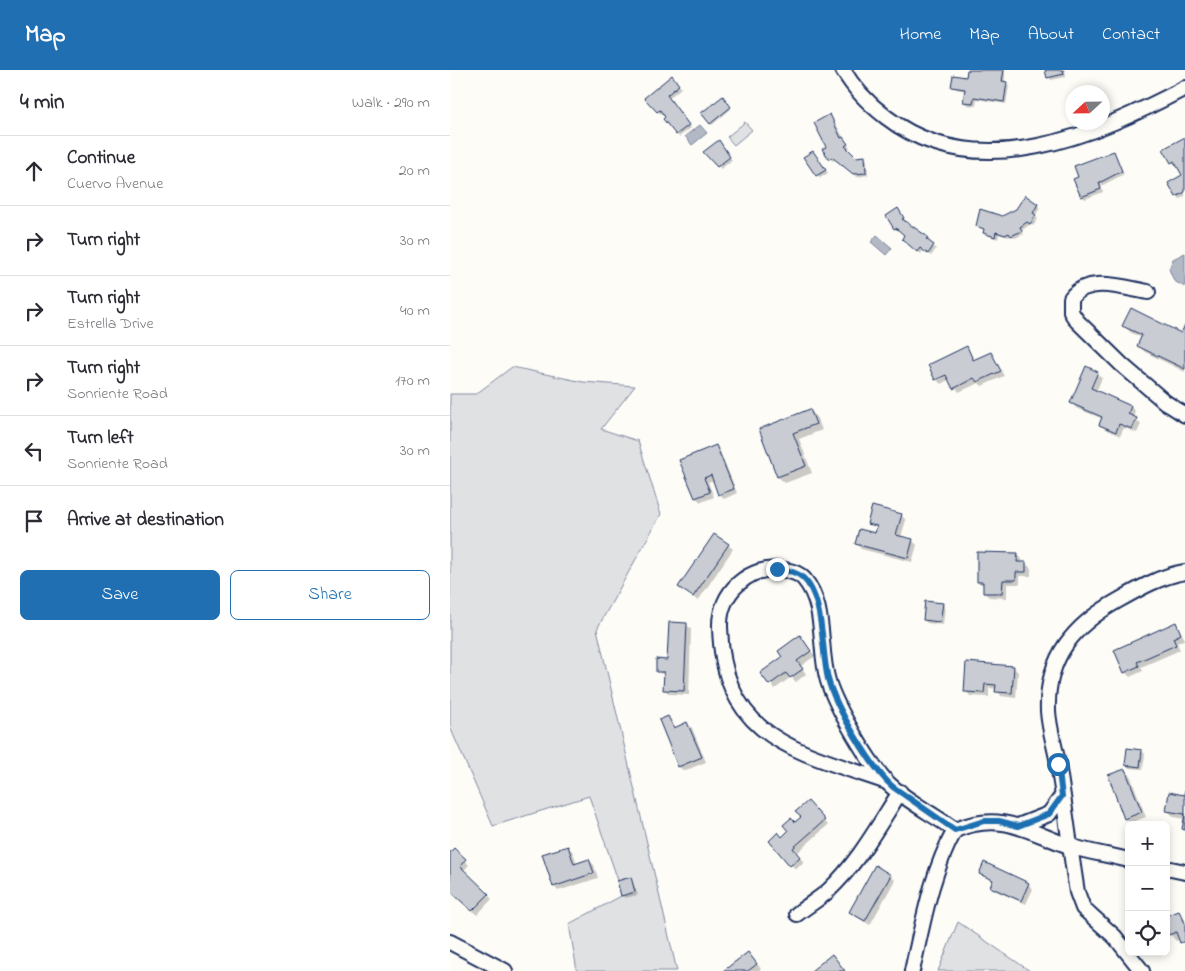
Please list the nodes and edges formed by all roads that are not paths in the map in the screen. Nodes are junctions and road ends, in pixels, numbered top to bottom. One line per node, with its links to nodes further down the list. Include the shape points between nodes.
1 (843, 70): 2 (street, via 858,91 894,124 938,144 978,152 1012,151 1073,137 1119,120)
2 (1185, 88)
3 (1148, 292): 4 (street, via 1105,285 1084,288 1071,298 1071,312 1076,321 1122,365)
4 (1185, 415)
5 (1185, 572): 8 (street, via 1146,585 1096,613 1064,646 1050,682 1048,713)
6 (887, 782): 6 (street, via 789,748 750,718 736,698 720,644 719,618 724,601 743,579 759,571 777,569 803,577 813,593 818,611 828,681 860,744); 7 (street)
7 (900, 792): 10 (street); 15 (street, via 868,844 849,867 828,891)
8 (1062, 796): 9 (street, via 1049,814); 11 (street)
9 (1018, 826): 10 (street, via 984,821); 11 (street)
10 (955, 830): 18 (street, via 944,849 932,885)
11 (1070, 846): 12 (street); 19 (street, via 1077,892 1083,908 1115,936)
12 (1125, 859)
13 (1170, 869): 14 (street)
14 (1185, 872)
15 (797, 914)
16 (450, 942): 17 (street)
17 (505, 971)
18 (912, 971)
19 (1142, 971)

